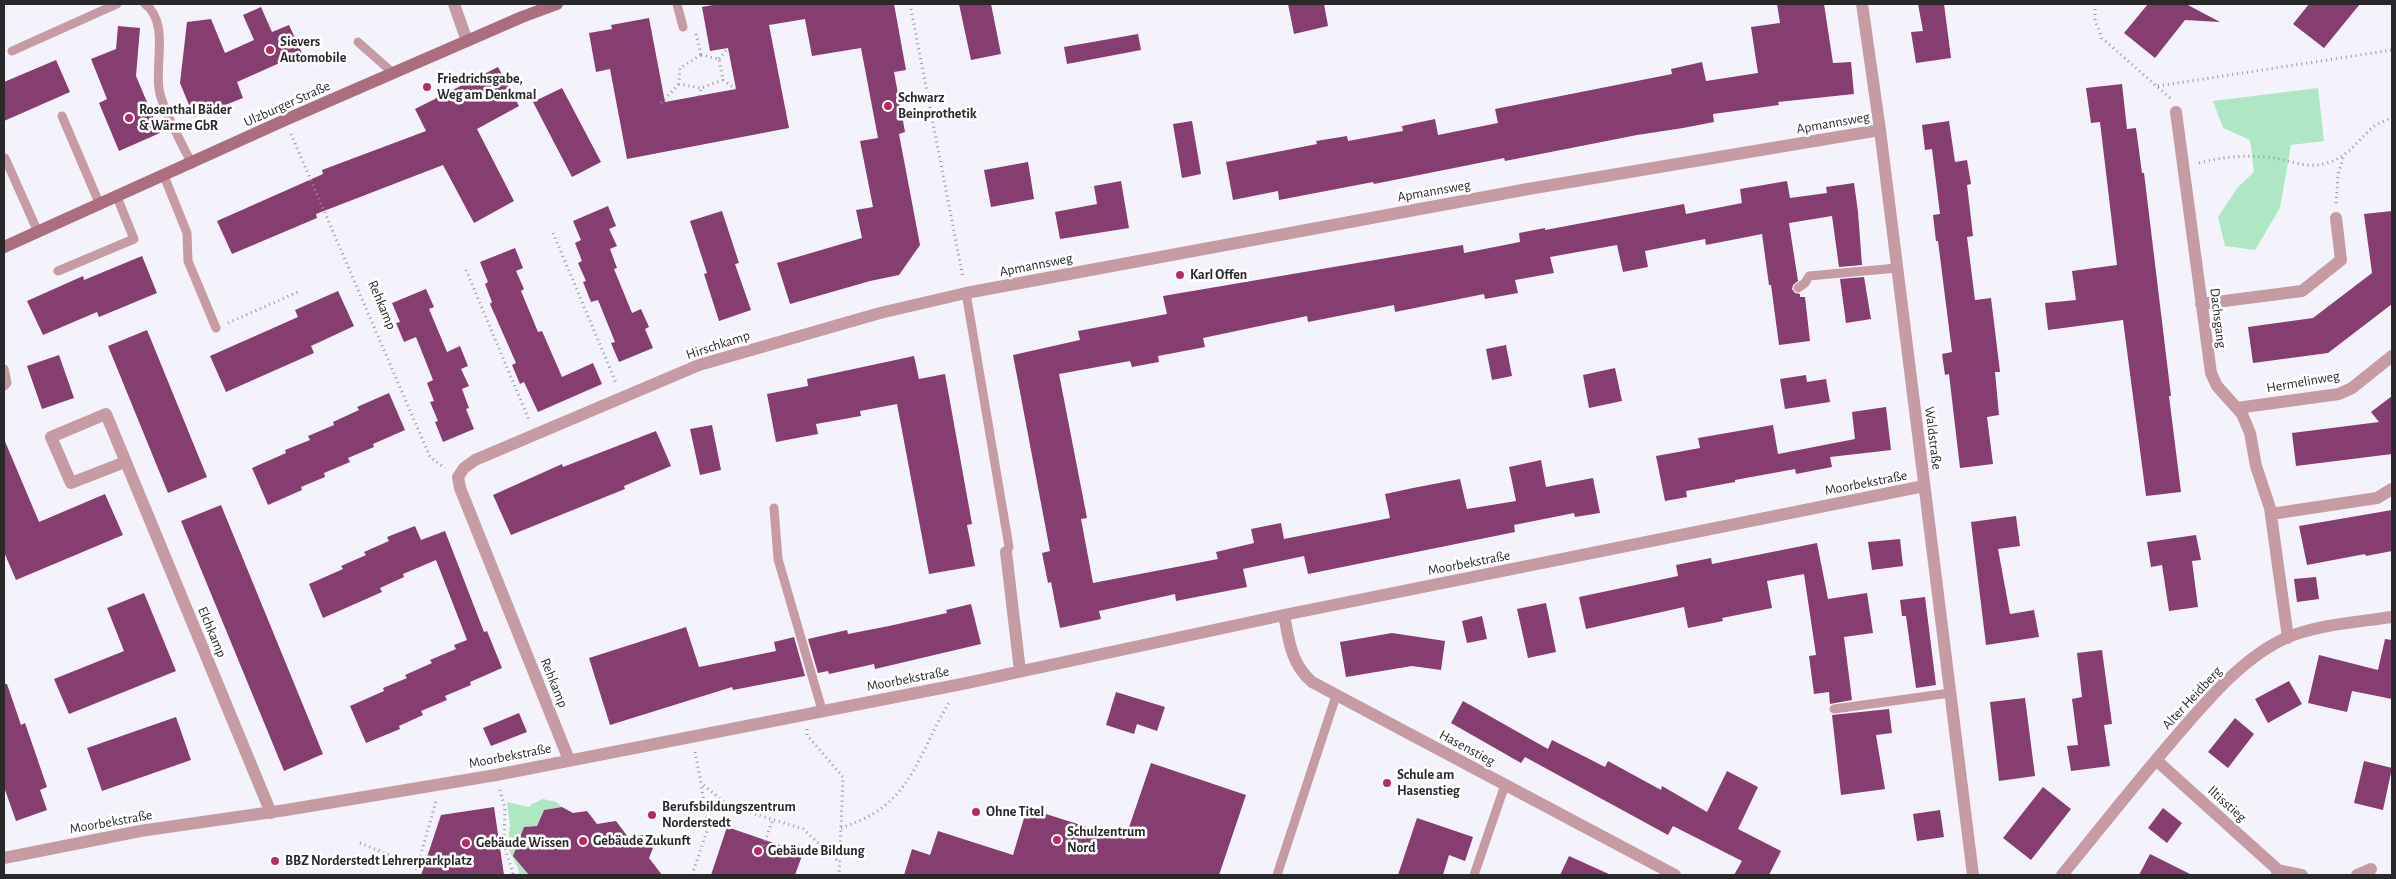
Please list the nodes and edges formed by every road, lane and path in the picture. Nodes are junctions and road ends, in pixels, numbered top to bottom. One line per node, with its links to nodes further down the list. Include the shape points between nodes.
1 (118, 4): 14 (lane)
2 (145, 4): 31 (lane, via 158,20 159,91)
3 (454, 4): 10 (street)
4 (557, 4): 10 (main road, Ulzburger Straße)
5 (677, 4): 9 (lane)
6 (910, 4): 46 (path)
7 (1862, 4): 27 (street, Waldstraße)
8 (2095, 4): 19 (path, via 2094,20 2102,38)
9 (683, 27)
10 (467, 41): 16 (main road, Ulzburger Straße)
11 (358, 42): 16 (lane)
12 (728, 48): 15 (path)
13 (2392, 50): 19 (path)
14 (12, 51)
15 (719, 59): 17 (path); 18 (path, via 701,55 680,68)
16 (393, 73): 31 (main road, Ulzburger Straße)
17 (722, 80): 20 (path); 21 (path)
18 (679, 84): 20 (path); 23 (path)
19 (2158, 86): 24 (path, via 2172,101)
20 (701, 88): 22 (path)
21 (736, 89)
22 (700, 96)
23 (660, 103)
24 (2176, 112): 32 (street, Dachsgang)
25 (62, 116): 35 (lane)
26 (2392, 118): 29 (path, via 2373,126)
27 (1880, 130): 40 (street, Waldstraße); 43 (street, Apmannsweg, via 1528,189)
28 (291, 134): 56 (path, Rehkamp, via 430,457)
29 (2344, 157): 32 (path, via 2312,167 2269,157 2228,156); 36 (path, via 2338,175)
30 (5, 158): 37 (lane)
31 (192, 164): 33 (main road, Ulzburger Straße)
32 (2183, 167): 47 (street, Dachsgang)
33 (164, 176): 34 (main road, Ulzburger Straße); 48 (lane, via 187,233 188,261)
34 (117, 197): 35 (main road, Ulzburger Straße); 42 (lane, via 134,239)
35 (100, 205): 37 (main road, Ulzburger Straße)
36 (2336, 218): 47 (street, via 2341,260 2302,291)
37 (38, 232): 39 (main road, Ulzburger Straße)
38 (553, 233): 52 (path)
39 (4, 247)
40 (1897, 268): 44 (lane, via 1809,276); 57 (street, Waldstraße)
41 (466, 270): 54 (path)
42 (58, 271)
43 (994, 288): 46 (street, Hirschkamp)
44 (1798, 288)
45 (300, 291): 48 (path)
46 (966, 293): 52 (street, Hirschkamp, via 880,312 699,365); 61 (lane, via 1009,547)
47 (2201, 304): 53 (street, Dachsgang, via 2212,376)
48 (216, 328)
49 (2392, 358): 53 (street, Hermelinweg, via 2339,394)
50 (4, 369): 51 (lane, via 7,383)
51 (4, 386)
52 (623, 399): 54 (street, Hirschkamp)
53 (2237, 408): 60 (street, Dachsgang, via 2250,433)
54 (535, 435): 56 (street, Hirschkamp, via 474,460)
55 (125, 462): 55 (street, Elchkamp, via 106,414 51,437 71,483); 79 (street, Elchkamp)
56 (461, 472): 73 (street, Rehkamp, via 460,488)
57 (1924, 486): 62 (street, Moorbekstraße); 67 (street, Waldstraße)
58 (2392, 489): 60 (street, via 2377,498)
59 (774, 508): 70 (lane, via 778,559)
60 (2271, 514): 64 (street, Dachsgang)
61 (1006, 552): 65 (street)
62 (1284, 615): 65 (street, Moorbekstraße); 68 (street, Hasenstieg, via 1292,658 1297,667 1312,682)
63 (2392, 617): 64 (street, Alter Heidberg, via 2347,623)
64 (2288, 638): 74 (street, Alter Heidberg, via 2266,649 2237,672)
65 (1020, 671): 66 (street, Moorbekstraße)
66 (962, 684): 70 (street, Moorbekstraße); 81 (path, via 936,722 916,766 889,802 864,819)
67 (1950, 693): 69 (lane); 96 (street, Waldstraße)
68 (1336, 696): 78 (street, Hasenstieg); 93 (lane)
69 (1834, 709)
70 (822, 710): 71 (street, Moorbekstraße)
71 (805, 713): 72 (street, Moorbekstraße); 81 (path, via 807,735 843,777)
72 (692, 736): 73 (street, Moorbekstraße); 76 (path)
73 (569, 760): 75 (street, Moorbekstraße)
74 (2156, 760): 88 (street, Iltisstieg); 97 (street, Alter Heidberg)
75 (496, 775): 77 (street, Moorbekstraße); 90 (path, via 505,808 504,845)
76 (700, 783): 80 (path, via 729,806); 91 (path, via 708,828)
77 (437, 785): 79 (street, Moorbekstraße); 86 (path, via 436,808)
78 (1505, 785): 94 (lane); 95 (street, Hasenstieg)
79 (271, 813): 84 (street, Moorbekstraße, via 140,831)
80 (773, 819): 83 (path); 85 (path, via 803,828)
81 (841, 828): 85 (path)
82 (360, 843): 86 (path)
83 (763, 846)
84 (4, 858)
85 (839, 862): 92 (path)
86 (417, 866): 89 (path)
87 (2371, 868): 99 (street)
88 (2277, 872): 98 (street, Iltisstieg)
89 (415, 875)
90 (512, 875)
91 (692, 875)
92 (839, 875)
93 (1277, 875)
94 (1474, 875)
95 (1675, 875)
96 (1973, 875)
97 (2062, 875)
98 (2302, 875)
99 (2357, 875)

